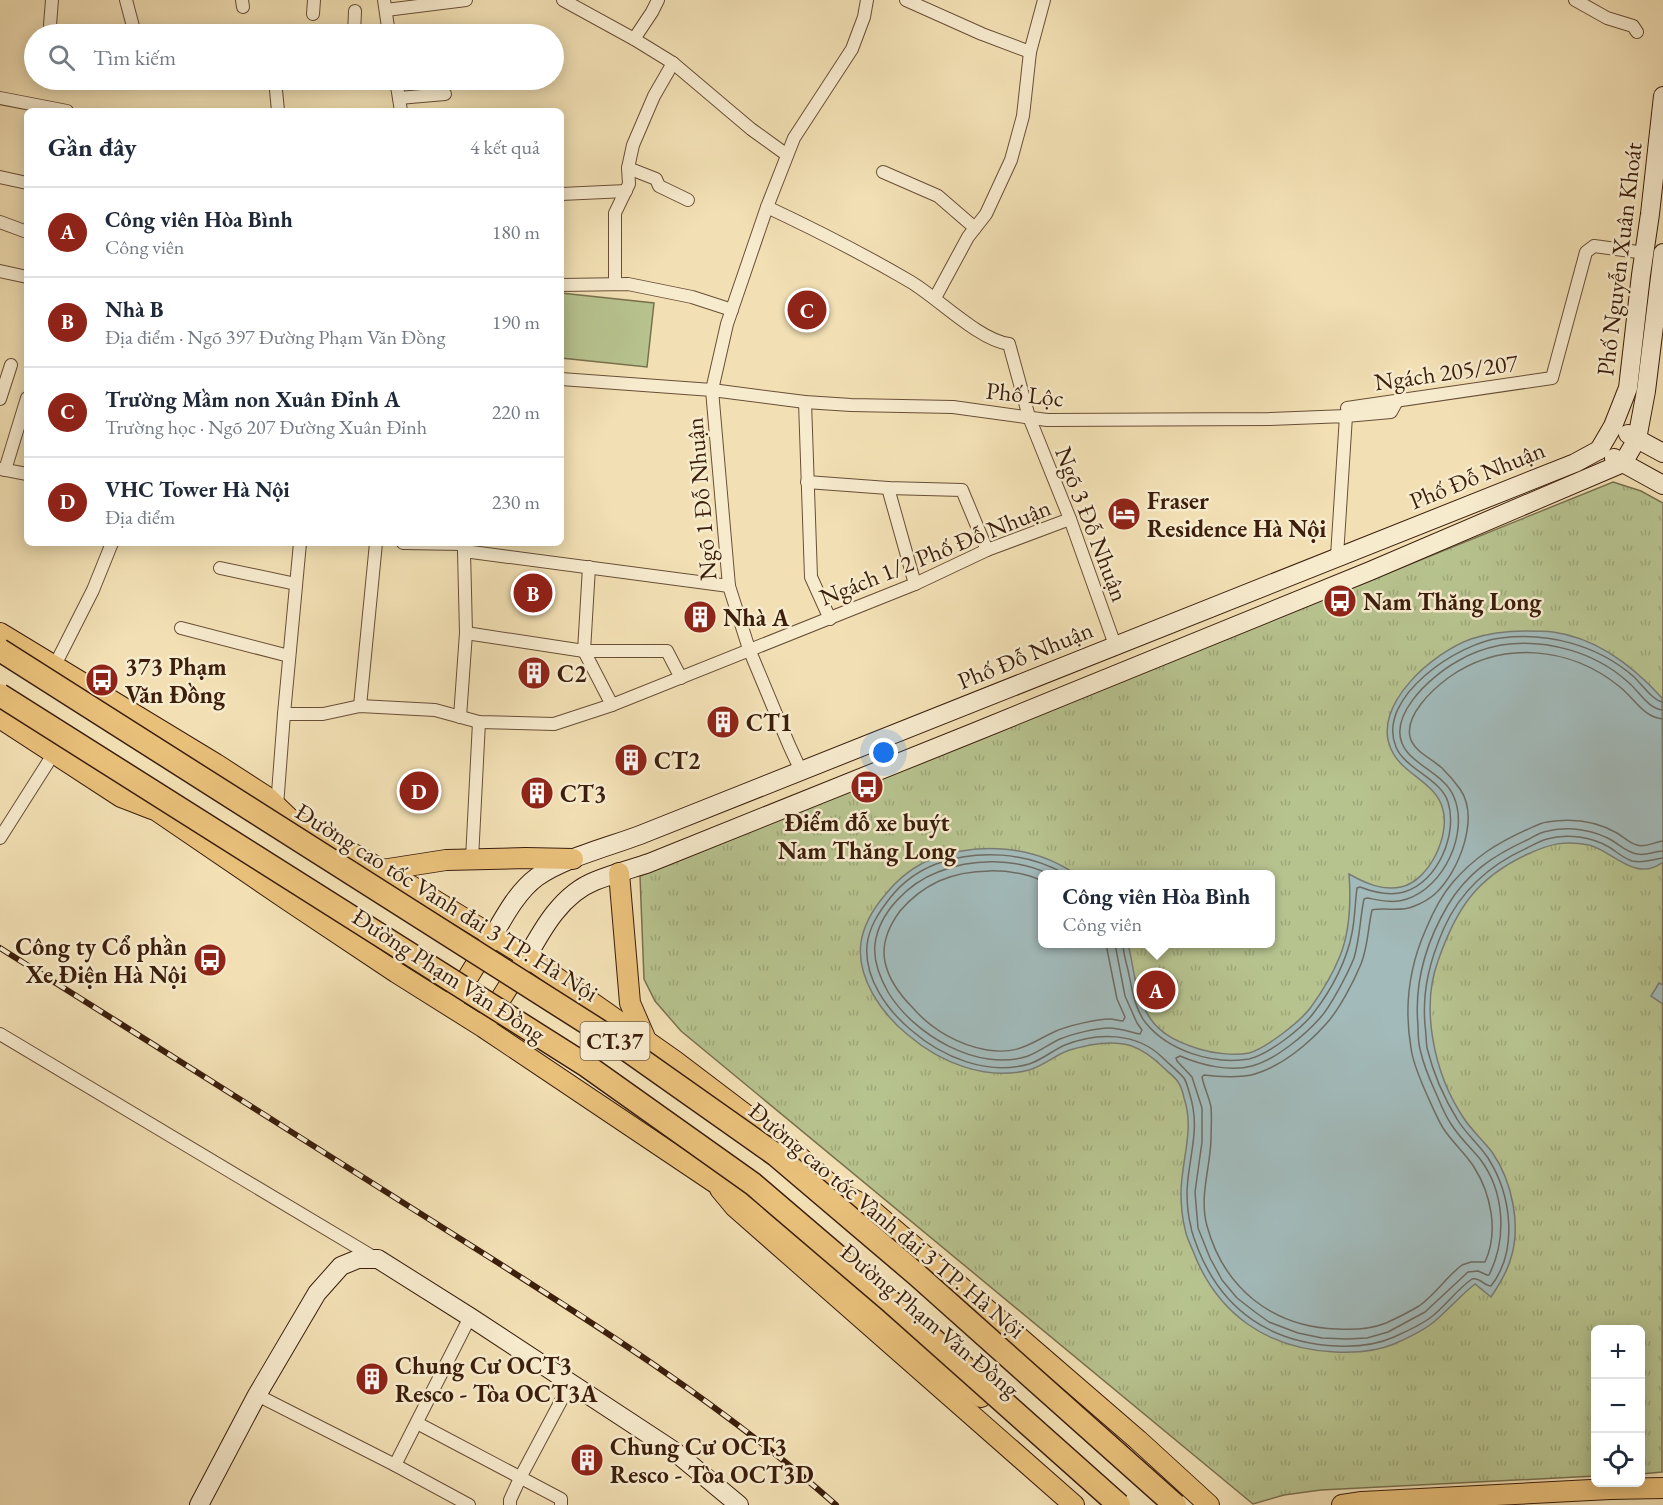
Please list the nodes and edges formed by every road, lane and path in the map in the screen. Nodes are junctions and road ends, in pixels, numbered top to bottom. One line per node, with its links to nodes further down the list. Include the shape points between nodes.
1 (52, 0): 14 (street)
2 (126, 0): 15 (street)
3 (314, 0): 13 (street)
4 (466, 0): 11 (street)
5 (563, 0): 19 (street)
6 (658, 0): 19 (street)
7 (867, 0): 30 (street, Ngõ 1 Đỗ Nhuận, via 852,49)
8 (906, 0): 20 (street)
9 (1044, 0): 20 (street)
10 (1575, 0): 18 (street, via 1606,18 1633,26)
11 (385, 5): 17 (street)
12 (355, 11): 16 (street)
13 (313, 14)
14 (50, 24)
15 (132, 24)
16 (354, 24)
17 (388, 24)
18 (1637, 32)
19 (634, 39): 21 (street)
20 (1030, 52): 41 (street, via 1023,116 1011,160 986,214)
21 (673, 63): 30 (street); 31 (street, via 654,96 633,145)
22 (275, 90): 29 (street)
23 (398, 90): 27 (street)
24 (445, 94): 27 (street)
25 (1663, 96): 39 (street, Phố Nguyễn Xuân Khoát)
26 (0, 98): 28 (street)
27 (400, 105)
28 (52, 108)
29 (278, 108)
30 (787, 155): 38 (street, Ngõ 1 Đỗ Nhuận)
31 (628, 168): 35 (street); 37 (street, via 656,179 658,186)
32 (883, 172): 41 (street, via 938,196)
33 (0, 177): 34 (street)
34 (24, 182)
35 (626, 191): 36 (street); 46 (street, via 615,213)
36 (564, 194)
37 (688, 200)
38 (767, 207): 48 (street, via 815,229); 49 (street, Ngõ 1 Đỗ Nhuận)
39 (1657, 215): 43 (street, Phố Nguyễn Xuân Khoát)
40 (0, 222): 42 (street)
41 (975, 228): 48 (street)
42 (24, 231)
43 (1657, 254): 56 (street, Ngách 205/207, via 1594,246 1586,252 1552,378 1397,401 1391,412); 58 (street, Phố Nguyễn Xuân Khoát, via 1628,388); 59 (street, Phố Nguyễn Xuân Khoát, via 1646,391)
44 (0, 271): 45 (street)
45 (24, 276)
46 (615, 284): 47 (street); 49 (street, via 692,297)
47 (564, 285)
48 (935, 298): 57 (street, Ngõ 3 Đỗ Nhuận, via 980,333 1009,344)
49 (732, 310): 52 (street, Ngõ 1 Đỗ Nhuận)
50 (11, 365): 53 (street)
51 (564, 379): 52 (street, Phố Lộc)
52 (712, 390): 54 (street, Phố Lộc); 79 (street, Ngõ 1 Đỗ Nhuận)
53 (0, 399)
54 (805, 402): 57 (street, Phố Lộc, via 953,406); 65 (street)
55 (24, 407): 63 (street)
56 (1346, 412): 57 (street, Phố Lộc, via 1269,419); 74 (street)
57 (1029, 417): 68 (street, Ngõ 3 Đỗ Nhuận)
58 (1613, 426): 59 (street); 60 (street, Phố Nguyễn Xuân Khoát)
59 (1637, 439): 61 (street); 62 (street, Phố Nguyễn Xuân Khoát)
60 (1599, 450): 62 (street); 74 (street, Phố Đỗ Nhuận, via 1575,463)
61 (1663, 453)
62 (1623, 463): 66 (street); 85 (street, Phố Đỗ Nhuận)
63 (2, 470): 64 (street)
64 (24, 474)
65 (807, 482): 67 (street); 81 (street, via 811,578)
66 (1663, 485)
67 (888, 488): 73 (street, via 962,490); 78 (street)
68 (1070, 519): 73 (street, Ngách 1/2 Phố Đỗ Nhuận); 86 (street, Ngõ 3 Đỗ Nhuận)
69 (111, 546): 92 (street)
70 (300, 546): 77 (street)
71 (376, 546): 97 (street)
72 (463, 546): 75 (street); 84 (street)
73 (987, 550): 78 (street, Ngách 1/2 Phố Đỗ Nhuận)
74 (1337, 556): 80 (street, Phố Đỗ Nhuận)
75 (589, 567): 79 (street); 90 (street)
76 (220, 568): 77 (street)
77 (296, 584): 91 (street)
78 (915, 584): 81 (street, Ngách 1/2 Phố Đỗ Nhuận)
79 (729, 586): 88 (street, Ngõ 1 Đỗ Nhuận)
80 (1195, 613): 85 (street); 86 (street, Phố Đỗ Nhuận)
81 (830, 619): 88 (street, Ngách 1/2 Phố Đỗ Nhuận)
82 (181, 628): 91 (street)
83 (0, 633): 92 (main road, Đường Phạm Văn Đồng)
84 (466, 633): 90 (street); 99 (street)
85 (1204, 638): 110 (street, Phố Đỗ Nhuận)
86 (1115, 645): 103 (street, Phố Đỗ Nhuận)
87 (0, 646): 105 (main road, Đường Phạm Văn Đồng, via 259,810)
88 (749, 649): 93 (street, Ngách 1/2 Phố Đỗ Nhuận); 103 (street, Ngõ 1 Đỗ Nhuận)
89 (0, 650): 135 (highway, Đường cao tốc Vành đai 3 TP. Hà Nội / CT.37, bridge, via 606,1035 776,1155)
90 (584, 651): 93 (street, via 667,651); 96 (street)
91 (289, 656): 98 (street)
92 (54, 667): 105 (main road, Đường Phạm Văn Đồng, via 267,796)
93 (681, 678): 96 (street, Ngách 1/2 Phố Đỗ Nhuận)
94 (0, 694): 134 (highway, CT.37, bridge, via 587,1066 753,1184)
95 (0, 703): 104 (main road, Đường Phạm Văn Đồng, via 129,783)
96 (612, 705): 101 (street, Ngách 1/2 Phố Đỗ Nhuận, via 554,724)
97 (360, 706): 98 (street, Ngách 1/2 Phố Đỗ Nhuận, via 323,714); 99 (street, Ngách 1/2 Phố Đỗ Nhuận, via 435,710)
98 (284, 714): 105 (street)
99 (460, 717): 101 (street, Ngách 1/2 Phố Đỗ Nhuận)
100 (0, 718): 102 (main road, Đường Phạm Văn Đồng)
101 (479, 722): 107 (street)
102 (54, 753): 104 (main road, Đường Phạm Văn Đồng, via 121,797); 106 (street)
103 (801, 771): 108 (street, Phố Đỗ Nhuận)
104 (157, 810): 113 (main road, Đường Phạm Văn Đồng)
105 (283, 812): 109 (main road, Đường Phạm Văn Đồng)
106 (0, 838)
107 (472, 859): 108 (main road); 109 (main road)
108 (573, 859): 111 (street, Phố Đỗ Nhuận, via 537,878 520,894)
109 (382, 870): 111 (main road, Đường Phạm Văn Đồng)
110 (619, 873): 112 (street, Phố Đỗ Nhuận, via 593,882 571,896 555,912); 116 (main road, via 630,1003)
111 (493, 936): 112 (main road, Đường Phạm Văn Đồng); 113 (main road)
112 (527, 957): 114 (main road); 116 (main road, Đường Phạm Văn Đồng)
113 (450, 1006): 114 (main road, Đường Phạm Văn Đồng)
114 (483, 1027): 117 (main road, Đường Phạm Văn Đồng)
115 (0, 1034): 119 (street)
116 (646, 1040): 118 (main road, Đường Phạm Văn Đồng, via 787,1146)
117 (714, 1182): 132 (main road, Đường Phạm Văn Đồng, via 744,1215); 133 (main road, Đường Phạm Văn Đồng, via 743,1196)
118 (841, 1194): 135 (main road, Đường Phạm Văn Đồng, via 856,1219); 136 (main road, Đường Phạm Văn Đồng, via 867,1206)
119 (378, 1259): 120 (street); 122 (street, via 358,1259 341,1266 317,1293)
120 (470, 1317): 121 (street); 123 (street)
121 (570, 1383): 125 (street); 131 (street, via 674,1451)
122 (257, 1395): 124 (street); 127 (street)
123 (417, 1423): 124 (street); 125 (street)
124 (395, 1465): 128 (street)
125 (521, 1476): 129 (street); 130 (street, via 561,1499)
126 (1663, 1488): 137 (main road)
127 (199, 1505)
128 (469, 1505)
129 (510, 1505)
130 (561, 1505)
131 (740, 1505)
132 (1074, 1505)
133 (1109, 1505)
134 (1119, 1505)
135 (1176, 1505)
136 (1209, 1505)
137 (1342, 1505)

